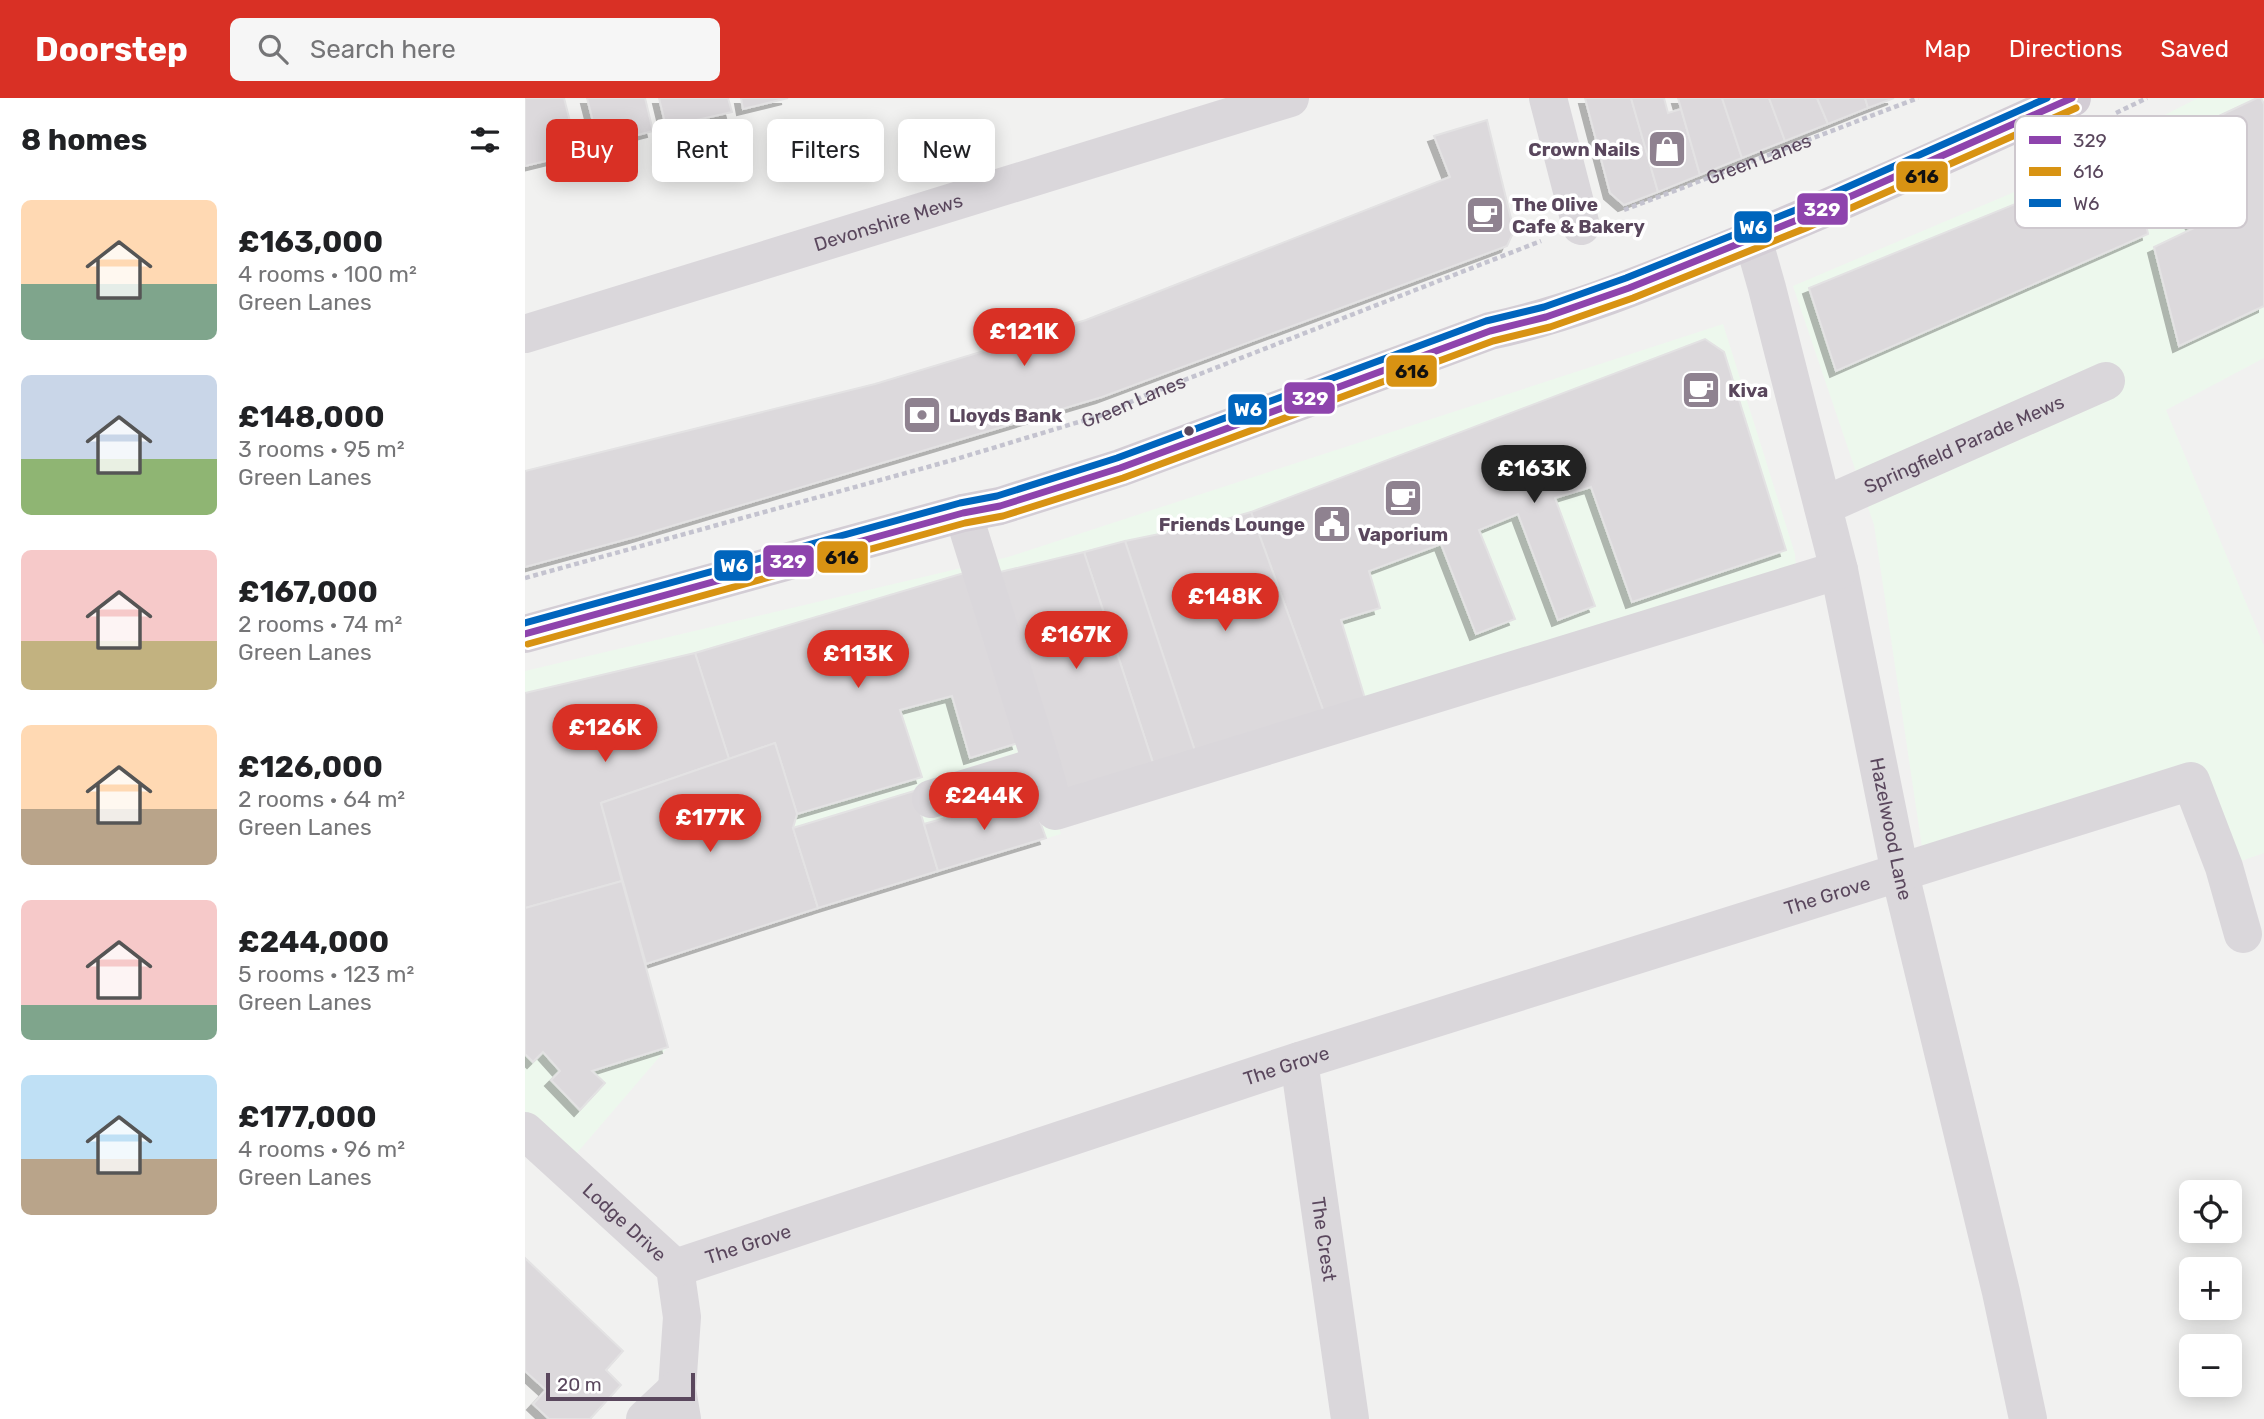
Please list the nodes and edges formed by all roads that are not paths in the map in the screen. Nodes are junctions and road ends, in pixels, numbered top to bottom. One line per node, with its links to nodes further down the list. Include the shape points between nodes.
1 (1290, 98): 8 (street, Devonshire Mews)
2 (1548, 98): 6 (street)
3 (2072, 98): 4 (main road)
4 (2034, 116)
5 (2015, 125): 7 (main road)
6 (1582, 226)
7 (1753, 239): 10 (street, Hazelwood Lane); 11 (main road, via 1607,296 1535,322 1490,331 1120,468)
8 (525, 334)
9 (2106, 381): 10 (street, Springfield Parade Mews)
10 (1823, 506): 12 (street, Hazelwood Lane)
11 (963, 513): 13 (main road); 14 (street)
12 (1839, 570): 14 (street, via 1055,811); 16 (street, Hazelwood Lane)
13 (525, 634)
14 (1042, 765): 15 (street)
15 (931, 799)
16 (1899, 871): 17 (street, The Grove, via 2191,781 2224,867); 18 (street, The Grove); 24 (street, Hazelwood Lane)
17 (2243, 934)
18 (1299, 1061): 20 (street, The Grove); 23 (street, The Crest)
19 (525, 1131): 20 (street, Lodge Drive)
20 (675, 1268): 21 (street, Lodge Drive, via 682,1317)
21 (680, 1404): 22 (street)
22 (645, 1419)
23 (1350, 1419)
24 (2028, 1419)

